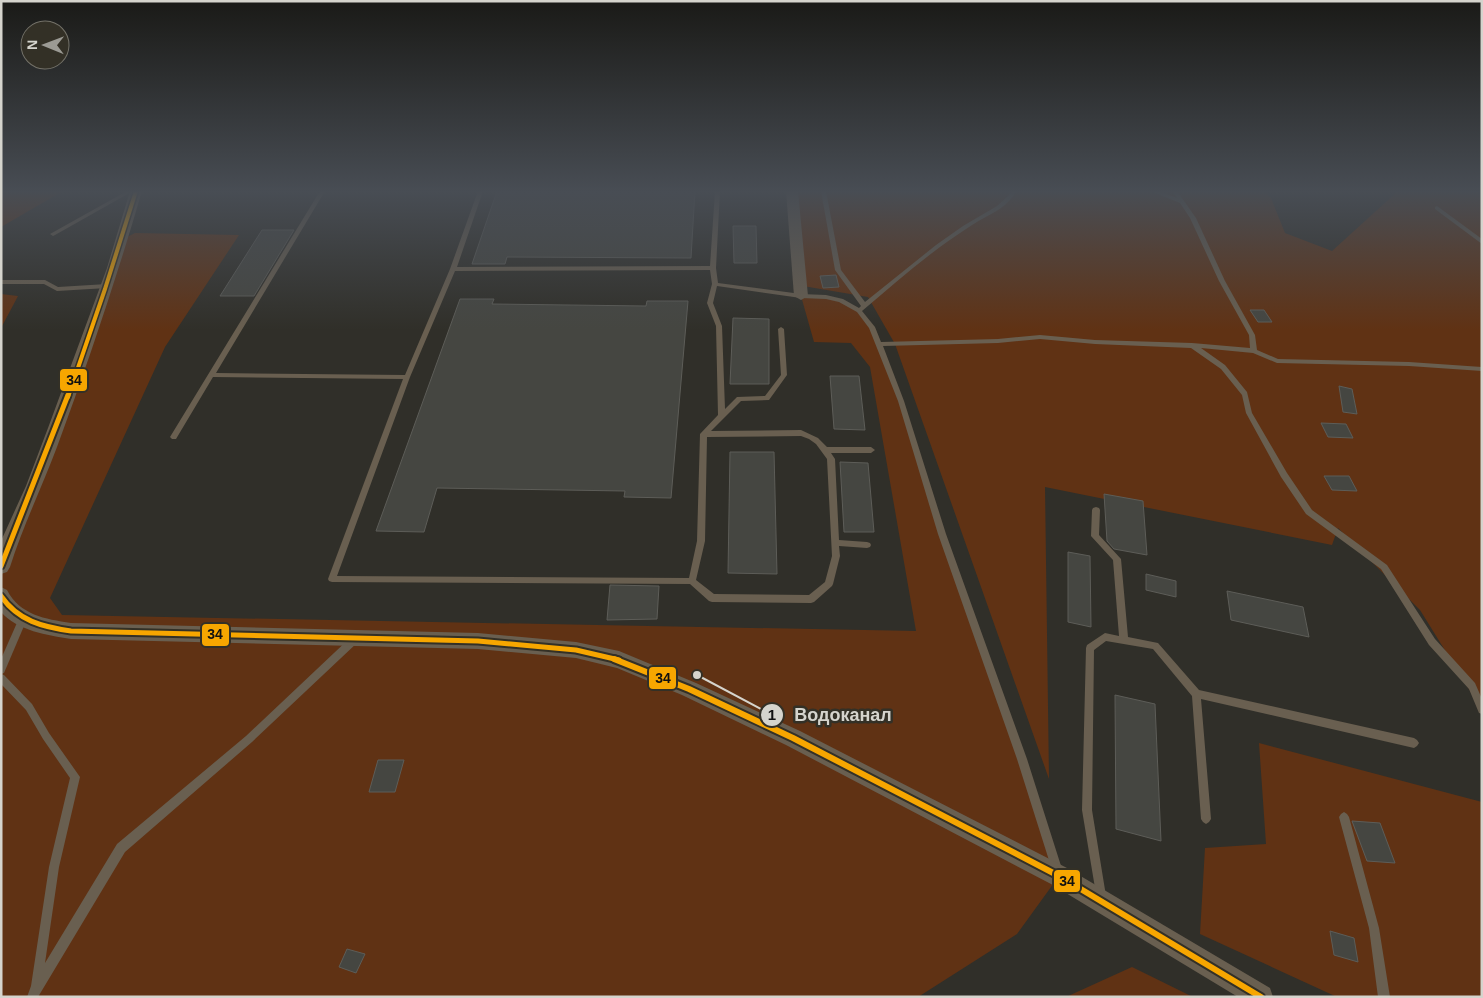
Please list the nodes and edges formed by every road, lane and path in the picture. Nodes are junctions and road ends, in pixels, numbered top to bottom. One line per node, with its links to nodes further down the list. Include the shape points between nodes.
1 (122, 238): 13 (street)
2 (294, 238): 21 (lane)
3 (464, 238): 10 (lane)
4 (715, 238): 9 (lane)
5 (796, 238): 14 (street)
6 (832, 238): 15 (lane, via 838,270)
7 (951, 238): 15 (lane)
8 (1202, 238): 19 (lane, via 1252,335)
9 (713, 268): 10 (lane); 12 (lane)
10 (453, 269): 22 (lane)
11 (1, 282): 13 (lane, via 45,282 57,289)
12 (715, 284): 14 (lane); 23 (lane, via 710,303 719,326)
13 (107, 286): 31 (street)
14 (801, 296): 15 (lane, via 826,297)
15 (862, 308): 17 (lane)
16 (781, 329): 23 (lane, via 784,375 767,398 739,399)
17 (880, 344): 18 (lane, via 1040,337); 44 (lane, via 942,534 1029,778)
18 (1192, 345): 19 (lane); 40 (lane, via 1223,367 1245,394 1249,413 1309,512 1384,567 1432,642 1472,686)
19 (1254, 351): 20 (lane, via 1278,361)
20 (1482, 369)
21 (212, 375): 22 (lane); 25 (lane)
22 (407, 377): 32 (lane, via 332,580)
23 (722, 417): 24 (lane)
24 (704, 434): 26 (lane, via 802,433 814,437); 32 (lane, via 700,541)
25 (174, 437)
26 (826, 450): 27 (lane); 29 (lane, via 831,459)
27 (871, 450)
28 (1096, 510): 36 (lane, via 1095,536 1117,559)
29 (837, 543): 30 (lane); 32 (lane, via 829,584 811,600 712,598)
30 (867, 545)
31 (1, 567)
32 (692, 581)
33 (1, 595): 34 (street, via 10,609)
34 (23, 619): 35 (street, via 71,631); 37 (lane)
35 (356, 637): 44 (street, via 533,644 620,660 793,738); 46 (lane, via 249,739 121,848)
36 (1124, 640): 39 (lane, via 1155,646); 45 (lane, via 1105,637 1090,648 1087,810)
37 (1, 670)
38 (1, 678): 46 (lane, via 29,707 75,777 54,867)
39 (1196, 694): 41 (lane); 43 (lane)
40 (1482, 710)
41 (1414, 743)
42 (1344, 817): 48 (lane, via 1374,928)
43 (1206, 819)
44 (1059, 876): 45 (street)
45 (1102, 901): 47 (street)
46 (34, 992)
47 (1262, 997)
48 (1384, 997)

